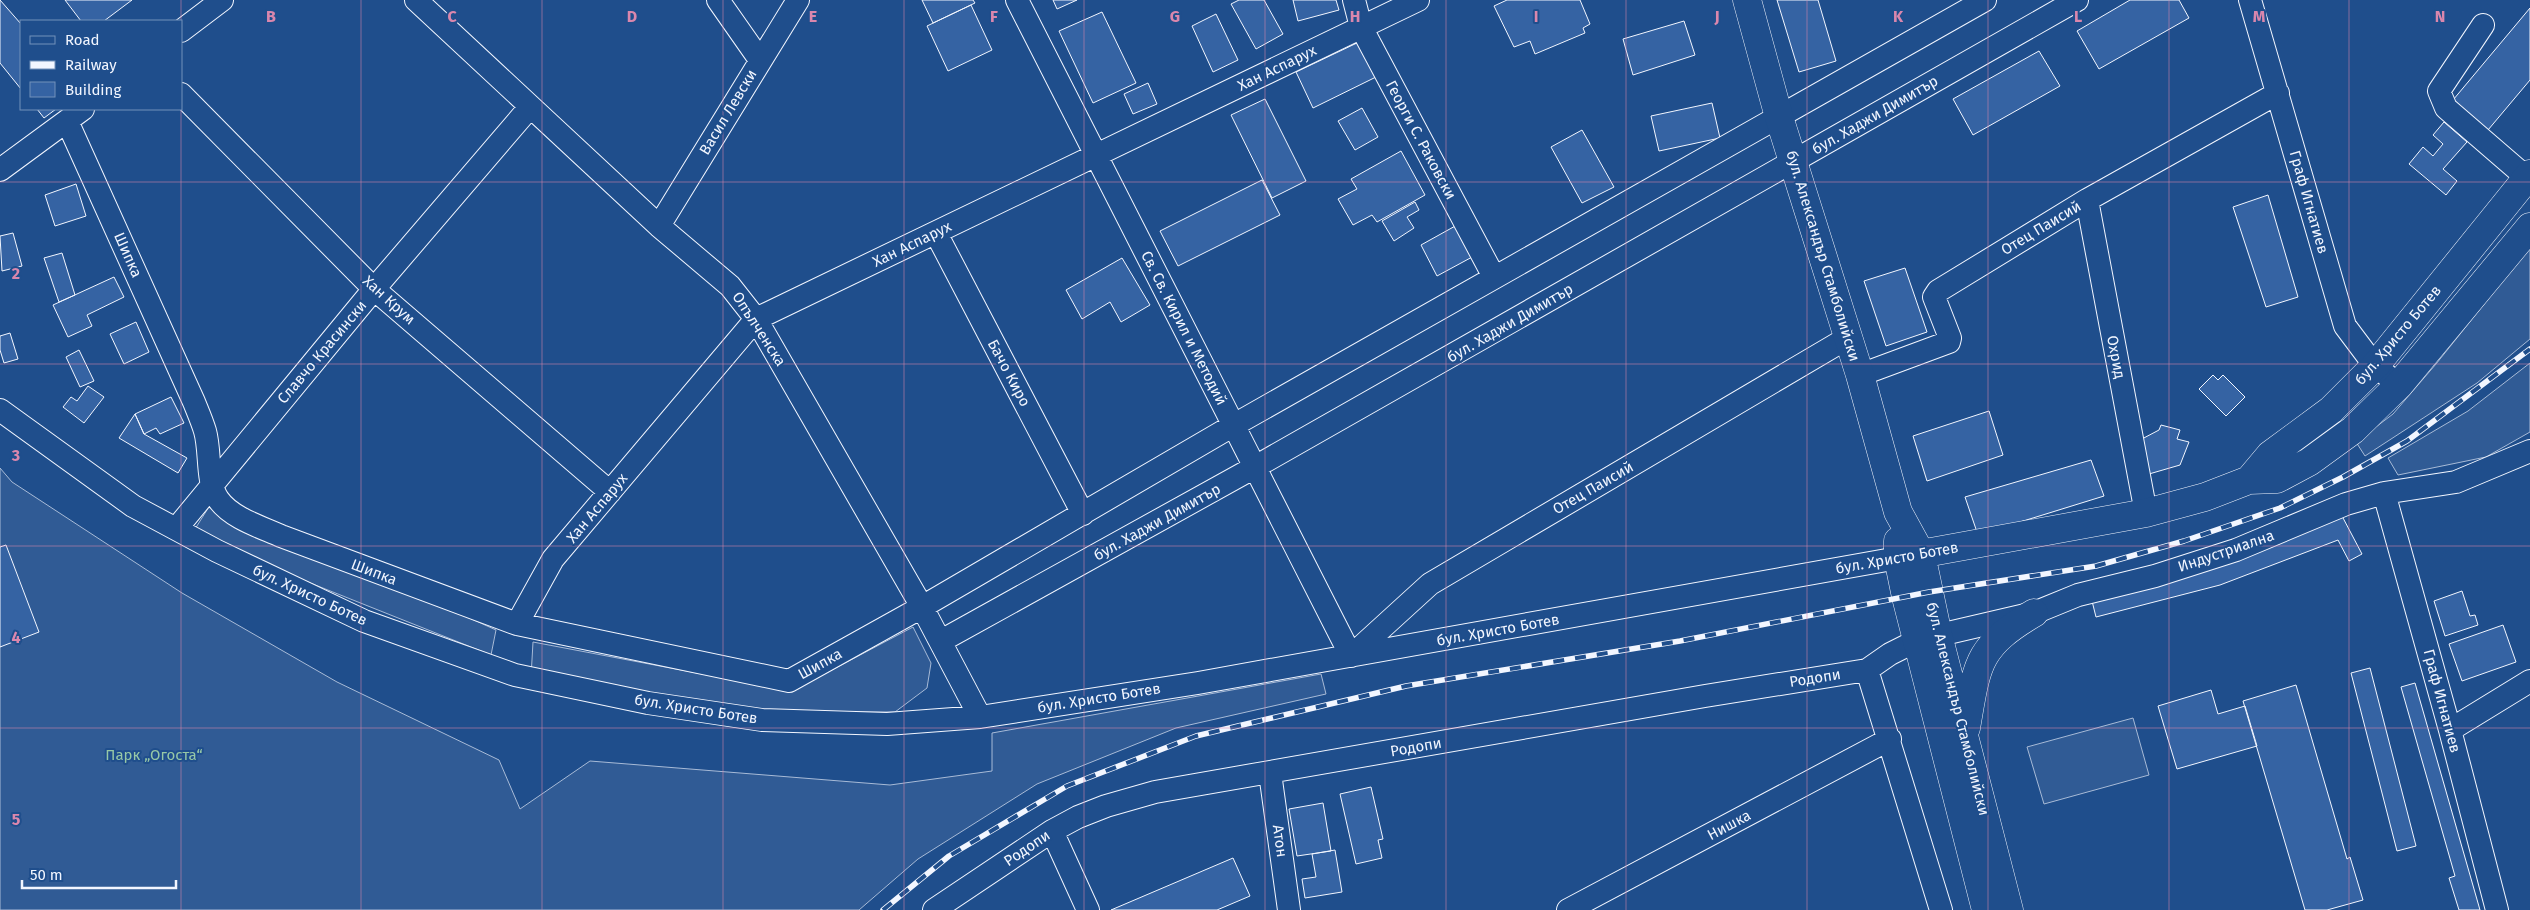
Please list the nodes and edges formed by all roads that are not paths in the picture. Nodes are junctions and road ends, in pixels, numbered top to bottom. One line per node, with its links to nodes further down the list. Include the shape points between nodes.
1 (222, 0): 14 (street)
2 (416, 0): 18 (street, Опълченска)
3 (718, 0): 15 (street)
4 (798, 0): 15 (street, Васил Левски)
5 (1017, 0): 21 (street, Св. Св. Кирил и Методий)
6 (1354, 0): 13 (street, Георги С. Раковски)
7 (1418, 0): 13 (street, Хан Аспарух)
8 (1746, 0): 20 (main road, бул. Александър Стамболийски)
9 (1985, 0): 20 (street)
10 (2077, 0): 22 (street, бул. Хаджи Димитър)
11 (2250, 0): 16 (street, Граф Игнатиев)
12 (2483, 25): 24 (street, via 2439,91 2441,100 2446,108)
13 (1362, 27): 21 (street, Хан Аспарух); 29 (street, Георги С. Раковски)
14 (182, 30)
15 (760, 60): 26 (street, Васил Левски)
16 (2278, 94): 25 (street, Отец Паисий); 33 (street, Граф Игнатиев, via 2345,326)
17 (182, 95): 30 (street, Хан Крум)
18 (530, 107): 26 (street, Опълченска); 30 (street, Славчо Красински)
19 (75, 115): 23 (street); 41 (street, Шипка, via 194,402 205,432)
20 (1779, 117): 22 (main road, бул. Александър Стамболийски); 29 (street)
21 (1096, 156): 28 (street, Хан Аспарух); 37 (street, Св. Св. Кирил и Методий)
22 (1794, 162): 32 (main road, бул. Александър Стамболийски); 39 (street, бул. Хаджи Димитър)
23 (0, 170)
24 (2528, 176): 33 (main road, бул. Христо Ботев)
25 (2086, 200): 34 (street, Отец Паисий, via 1935,293 1950,338 1946,345); 45 (street, Охрид)
26 (659, 226): 31 (street, Опълченска, via 730,286)
27 (2530, 227): 35 (main road, бул. Христо Ботев)
28 (936, 233): 31 (street, Хан Аспарух); 44 (street, Бачо Киро)
29 (1494, 277): 37 (street)
30 (374, 289): 41 (street, Славчо Красински); 42 (street, Хан Крум)
31 (756, 319): 42 (street, Хан Аспарух); 48 (street, Опълченска)
32 (1849, 338): 34 (main road, бул. Александър Стамболийски); 53 (street, Отец Паисий, via 1430,584)
33 (2375, 366): 35 (street, Граф Игнатиев); 40 (main road, бул. Христо Ботев, via 2332,410 2270,455)
34 (1860, 375): 47 (main road, бул. Александър Стамболийски)
35 (2400, 386): 40 (main road, бул. Христо Ботев, via 2353,430 2309,462 2277,479)
36 (0, 410): 46 (street, бул. Христо Ботев, via 133,506)
37 (1234, 425): 39 (street, Св. Св. Кирил и Методий); 44 (street)
38 (2530, 451): 43 (street, Индустриална, via 2456,482)
39 (1256, 467): 52 (street, бул. Хаджи Димитър); 53 (street, Св. Св. Кирил и Методий)
40 (2249, 480): 45 (main road, бул. Христо Ботев, via 2205,498)
41 (213, 483): 46 (street, Славчо Красински); 50 (street, Шипка, via 218,499 229,510 253,524)
42 (610, 492): 50 (street, Хан Аспарух, via 553,560)
43 (2384, 493): 49 (street, Индустриална, via 2346,504 2236,550 2155,576 2078,595); 57 (street, Граф Игнатиев)
44 (1083, 514): 48 (street)
45 (2146, 514): 47 (main road, бул. Христо Ботев)
46 (176, 529): 56 (street, бул. Христо Ботев, via 364,621 515,675 648,703 762,720 887,724)
47 (1910, 556): 51 (main road, бул. Александър Стамболийски); 53 (street, бул. Христо Ботев)
48 (922, 607): 50 (street, Шипка, via 789,681); 52 (street, Опълченска)
49 (2034, 613): 51 (street, Индустриална); 59 (main road, via 2002,634 1984,656 1973,689)
50 (517, 624)
51 (1928, 637): 54 (street, Родопи, via 1890,654); 59 (main road, бул. Александър Стамболийски); 67 (main road, бул. Александър Стамболийски)
52 (941, 641): 56 (street, Опълченска)
53 (1350, 656): 56 (street, бул. Христо Ботев)
54 (1867, 670): 58 (street); 60 (street, Родопи, via 1695,697)
55 (2530, 681): 57 (street)
56 (980, 717)
57 (2450, 730): 69 (street, Граф Игнатиев)
58 (1890, 738): 65 (street, Нишка); 66 (street)
59 (1964, 740): 68 (main road, бул. Александър Стамболийски)
60 (1270, 773): 61 (street, Родопи, via 1155,792 1106,806); 64 (street, Атон)
61 (1052, 831): 62 (street); 63 (street, Родопи)
62 (1085, 909)
63 (934, 910)
64 (1288, 910)
65 (1568, 910)
66 (1941, 910)
67 (1986, 910)
68 (2009, 910)
69 (2497, 910)

